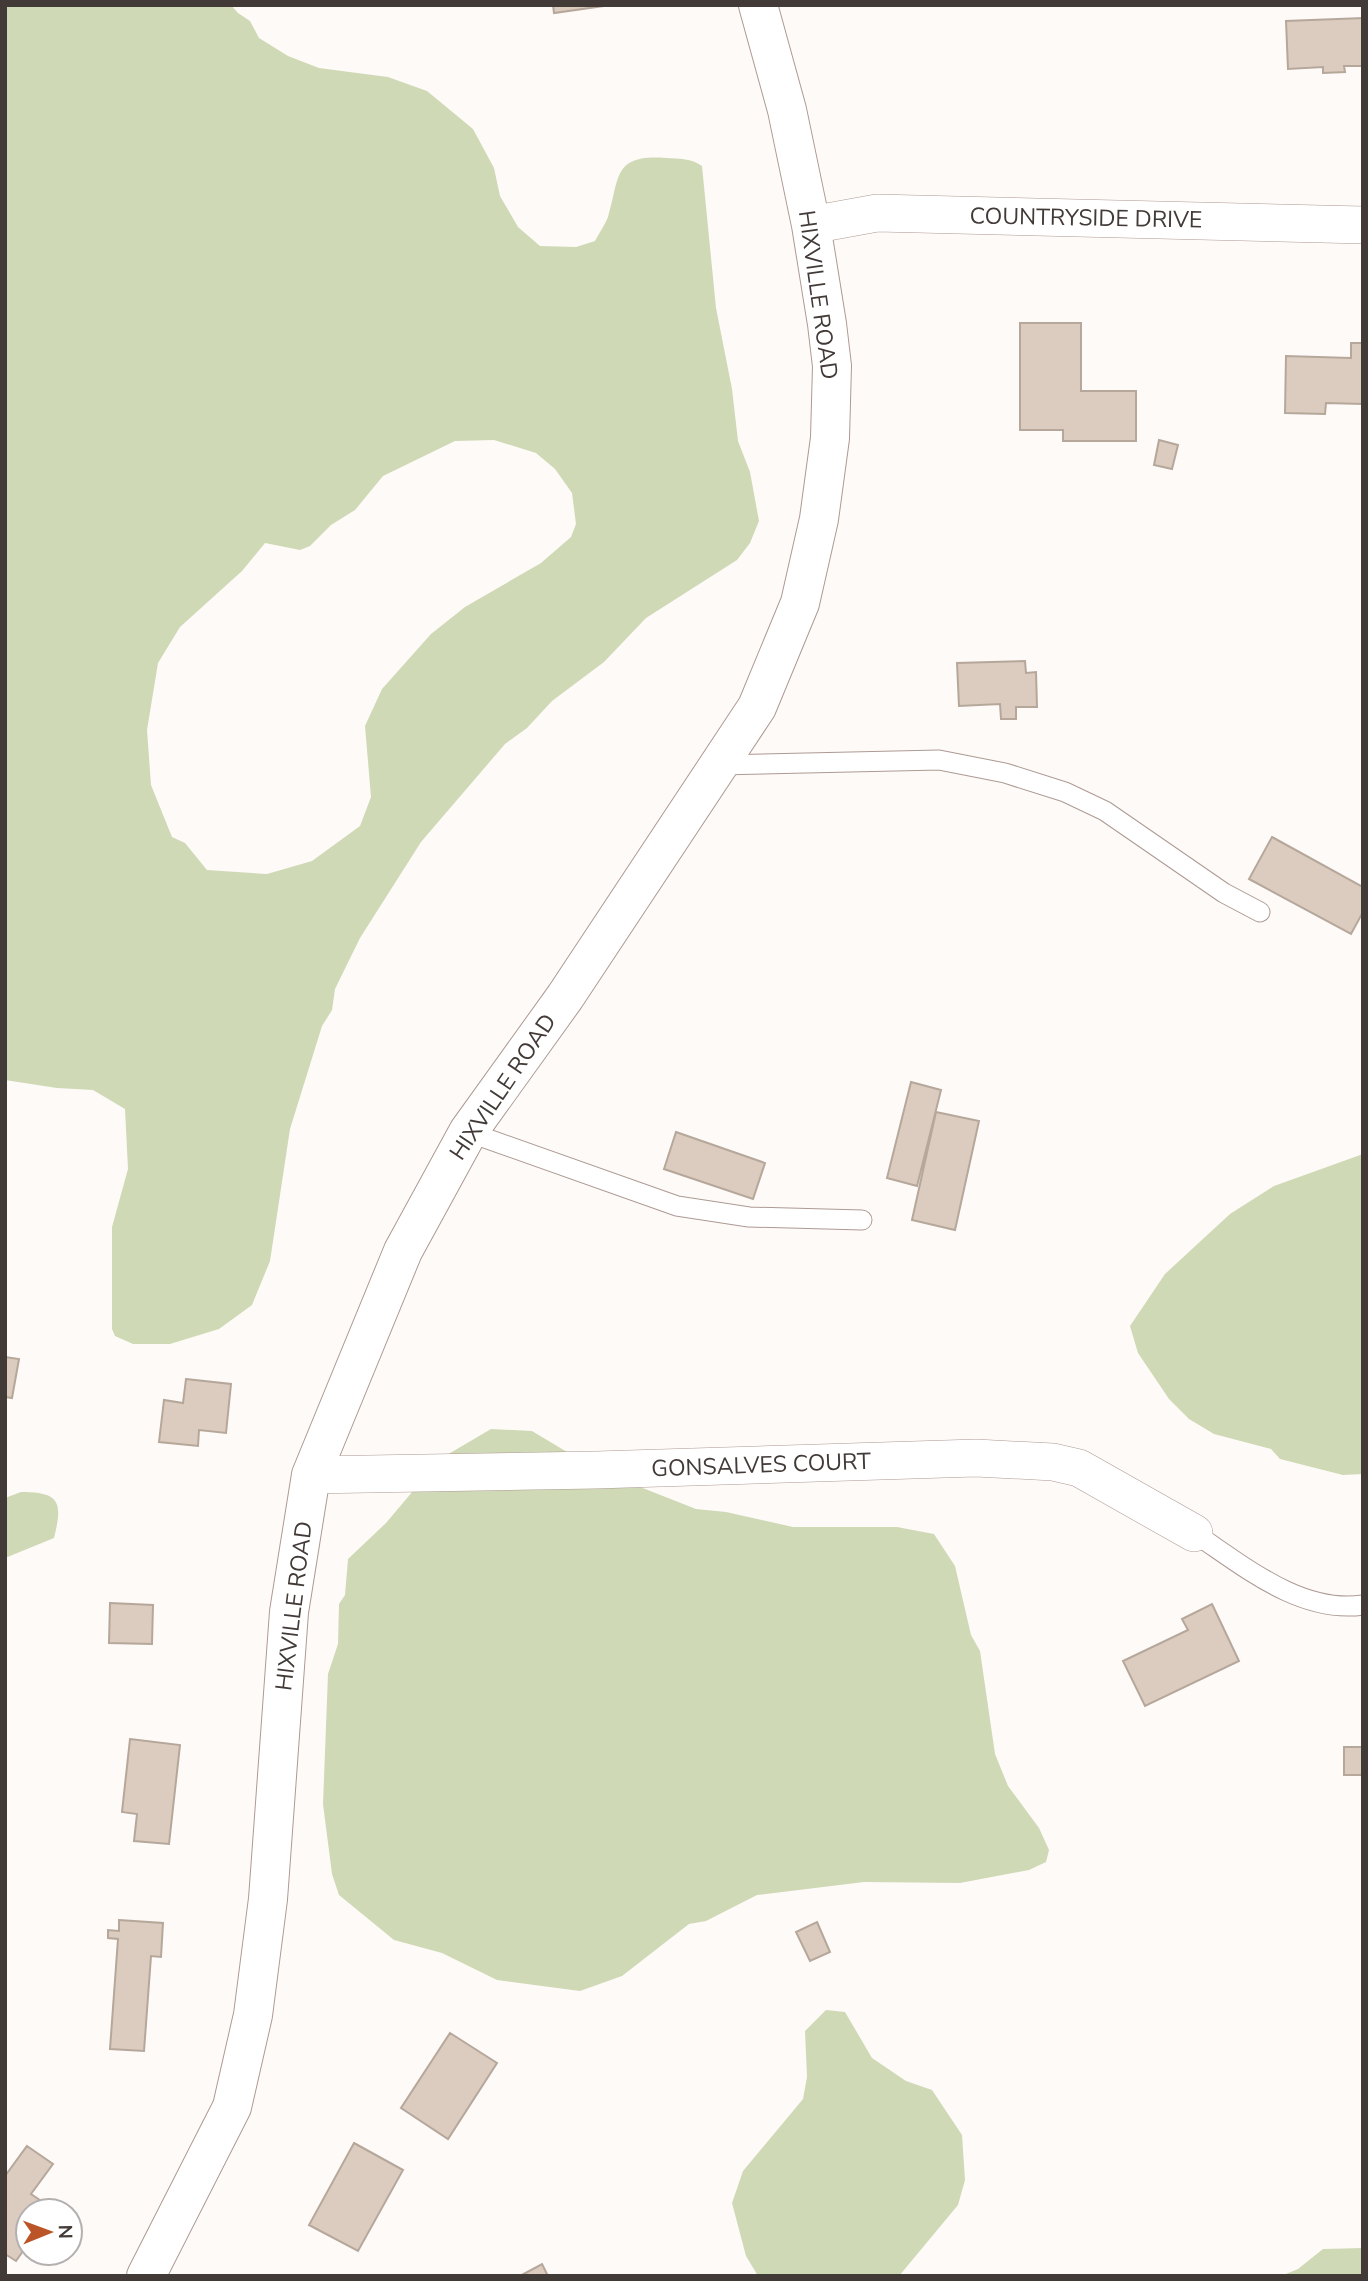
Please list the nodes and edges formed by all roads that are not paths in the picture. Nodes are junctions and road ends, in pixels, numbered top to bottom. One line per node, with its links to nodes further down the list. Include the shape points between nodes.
1 (758, 5): 2 (street, HIXVILLE ROAD, via 788,110)
2 (811, 225): 3 (street, COUNTRYSIDE DRIVE, via 877,213); 4 (street, HIXVILLE ROAD, via 832,366 830,438 819,519 800,603 757,707)
3 (1363, 225)
4 (718, 765): 5 (lane, via 939,760 1005,773 1065,792 1105,811 1224,893); 6 (street, HIXVILLE ROAD, via 565,997)
5 (1260, 912)
6 (468, 1132): 7 (lane, via 677,1206 750,1217); 8 (street, HIXVILLE ROAD, via 403,1251)
7 (862, 1220)
8 (311, 1475): 9 (street, GONSALVES COURT, via 976,1458 1053,1462 1079,1468); 11 (street, HIXVILLE ROAD, via 289,1612 268,1899 253,2015 232,2107)
9 (1194, 1533): 10 (lane, via 1260,1577 1308,1601 1343,1608)
10 (1363, 1605)
11 (146, 2276)

